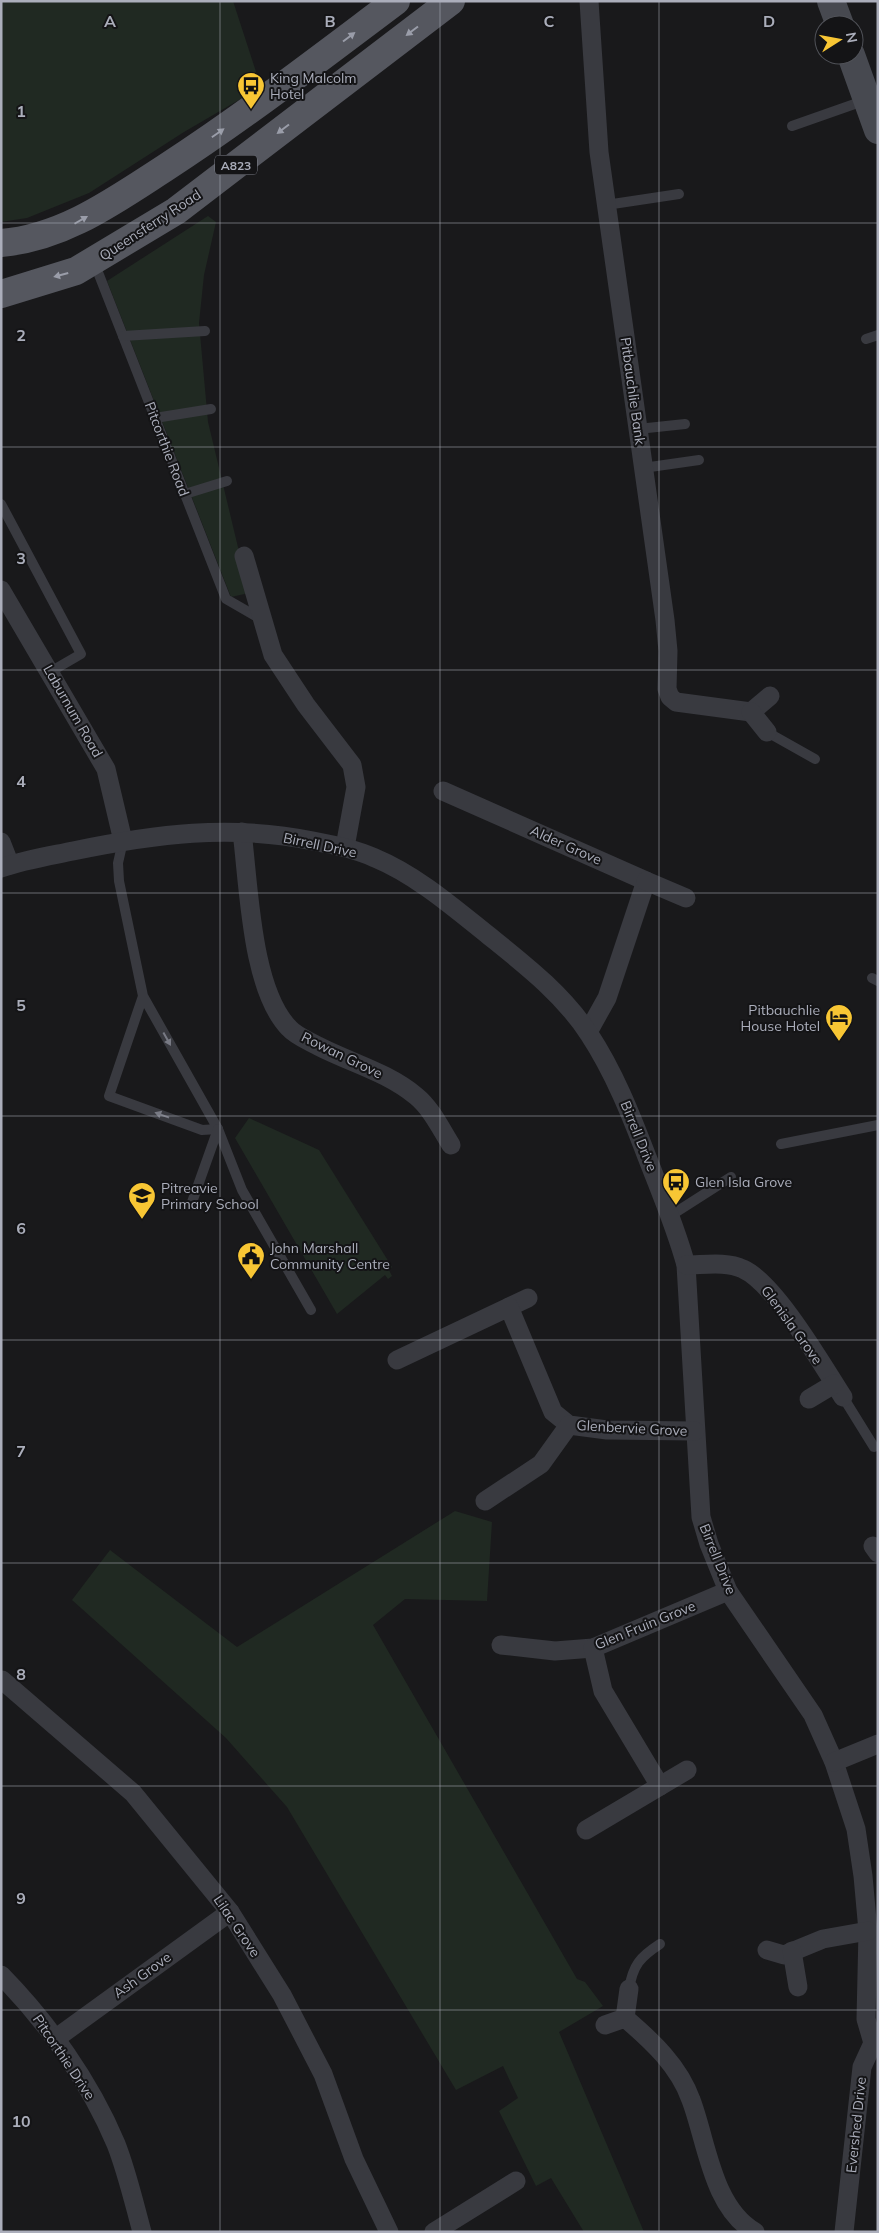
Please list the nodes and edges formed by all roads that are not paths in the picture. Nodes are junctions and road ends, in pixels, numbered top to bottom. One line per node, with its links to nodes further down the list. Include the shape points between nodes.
1 (396, 1): 12 (main road, A823, one-way to 1, via 20,242 67,228 116,199 221,132)
2 (451, 1): 13 (main road, Queensferry Road / A823, one-way to 13, via 176,211)
3 (589, 1): 11 (street, Pitbauchlie Bank, via 598,152)
4 (831, 1): 5 (main road)
5 (836, 15)
6 (855, 65): 7 (main road)
7 (867, 100): 8 (lane); 9 (main road)
8 (792, 126)
9 (878, 130)
10 (679, 194): 11 (lane)
11 (606, 205): 22 (street, Pitbauchlie Bank)
12 (1, 243)
13 (94, 261): 14 (main road, Queensferry Road / A823, one-way to 14, via 76,271); 17 (lane, Pitcorthie Road)
14 (1, 294)
15 (205, 331): 17 (lane)
16 (878, 335): 18 (lane)
17 (123, 336): 20 (lane, Pitcorthie Road)
18 (866, 339)
19 (211, 409): 20 (lane)
20 (155, 418): 26 (lane, Pitcorthie Road)
21 (685, 424): 22 (lane)
22 (638, 429): 24 (street, Pitbauchlie Bank)
23 (699, 460): 24 (lane)
24 (644, 468): 33 (street, Pitbauchlie Bank, via 665,620 670,697 676,702)
25 (226, 481): 26 (lane)
26 (185, 494): 30 (lane, Pitcorthie Road, via 226,599)
27 (1, 504): 31 (lane, via 82,654)
28 (244, 556): 30 (street)
29 (1, 590): 31 (street, Laburnum Road)
30 (261, 619): 40 (street, via 273,655 352,765 356,787)
31 (50, 672): 38 (street, Laburnum Road, via 106,769)
32 (770, 696): 33 (street)
33 (752, 712): 34 (street)
34 (767, 732): 35 (lane)
35 (815, 759)
36 (443, 791): 42 (street, Alder Grove, via 484,817)
37 (242, 832): 38 (street, Birrell Drive, via 193,832); 40 (street, Birrell Drive); 49 (street, Rowan Grove, via 257,955 263,983 276,1010 290,1029 309,1041 378,1072 417,1097)
38 (123, 841): 41 (street, Birrell Drive); 44 (lane, via 118,881)
39 (1, 842): 41 (street)
40 (345, 847): 45 (street, Birrell Drive, via 406,874 478,927 545,982)
41 (5, 866)
42 (646, 881): 43 (street, Alder Grove); 45 (street, via 607,998)
43 (686, 898)
44 (143, 996): 47 (lane, one-way to 47); 47 (lane, one-way to 44, via 202,1130 108,1096)
45 (588, 1032): 52 (street, Birrell Drive, via 614,1076)
46 (878, 1125): 48 (lane)
47 (218, 1129): 51 (lane); 56 (lane, via 242,1190)
48 (781, 1144)
49 (451, 1145)
50 (731, 1177): 52 (lane)
51 (192, 1205)
52 (670, 1216): 53 (street, Birrell Drive)
53 (686, 1265): 58 (street, Glenisla Grove, via 728,1265 753,1274 796,1325); 61 (street, Birrell Drive)
54 (528, 1298): 55 (street)
55 (509, 1307): 57 (street); 60 (street, Glenbervie Grove, via 553,1412)
56 (311, 1310)
57 (397, 1360)
58 (839, 1391): 59 (street); 62 (lane)
59 (809, 1399)
60 (568, 1425): 61 (street, Glenbervie Grove, via 607,1430); 63 (street, Glenbervie Grove, via 541,1464)
61 (695, 1431): 64 (street, Birrell Drive, via 701,1518)
62 (874, 1447)
63 (485, 1502)
64 (728, 1591): 66 (street, Glen Fruin Grove); 69 (street, Birrell Drive, via 813,1714)
65 (501, 1645): 66 (street, Glen Fruin Grove, via 555,1651)
66 (593, 1648): 71 (street, via 603,1691)
67 (2, 1680): 73 (street, Lilac Grove, via 133,1793)
68 (878, 1744): 69 (street)
69 (834, 1762): 74 (street, Birrell Drive, via 856,1830)
70 (687, 1770): 71 (street)
71 (660, 1786): 72 (street)
72 (586, 1830)
73 (230, 1912): 83 (street, Ash Grove); 87 (street, Lilac Grove, via 282,1995 322,2074 354,2159)
74 (868, 1931): 77 (street, via 823,1938); 84 (street, Evershed Drive, via 866,2019)
75 (660, 1944): 80 (lane, via 632,1970)
76 (767, 1950): 77 (street, via 784,1955)
77 (792, 1951): 79 (street)
78 (1, 1975): 83 (street, Pitcorthie Drive)
79 (798, 1987)
80 (628, 1989): 81 (street)
81 (625, 2018): 82 (street); 89 (street, via 654,2044 677,2073 691,2100 718,2187 733,2211)
82 (605, 2026)
83 (55, 2039): 86 (street, Pitcorthie Drive, via 87,2087 116,2145)
84 (875, 2043): 90 (street, Evershed Drive, via 862,2066)
85 (516, 2181): 88 (street)
86 (142, 2232)
87 (389, 2232)
88 (434, 2232)
89 (755, 2232)
90 (844, 2232)

